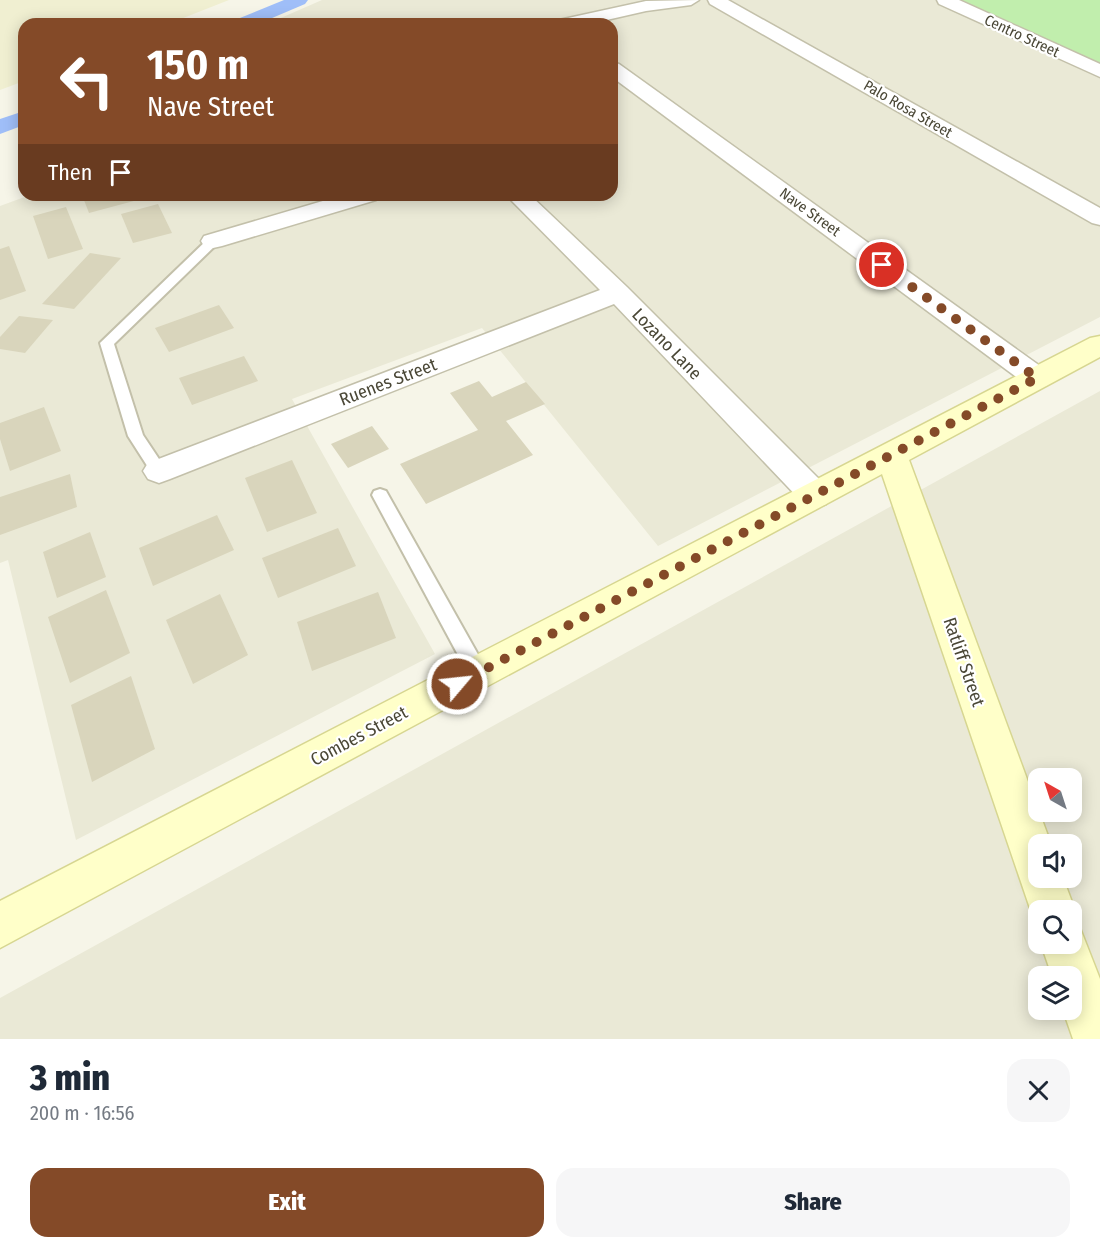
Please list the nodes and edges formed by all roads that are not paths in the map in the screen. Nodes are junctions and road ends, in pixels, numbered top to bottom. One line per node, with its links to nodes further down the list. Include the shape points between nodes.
1 (691, 0): 4 (street)
2 (716, 0): 9 (street, Palo Rosa Street)
3 (945, 0): 5 (street, Centro Street)
4 (592, 18)
5 (1100, 71)
6 (618, 72): 13 (street, Nave Street)
7 (348, 201): 10 (street)
8 (523, 201): 11 (street, Lozano Lane)
9 (1100, 218)
10 (213, 241): 15 (lane, via 107,343 136,436)
11 (618, 293): 15 (street, Ruenes Street); 17 (street, Lozano Lane)
12 (1100, 345): 13 (street, Combes Street)
13 (1037, 378): 14 (street, Combes Street)
14 (891, 454): 17 (street, Combes Street); 19 (street, Ratliff Street)
15 (159, 471)
16 (380, 495): 18 (lane)
17 (815, 495): 18 (street, Combes Street)
18 (478, 673): 20 (street, Combes Street)
19 (1028, 842)
20 (0, 925)
21 (1068, 954): 22 (street)
22 (1098, 1039)

